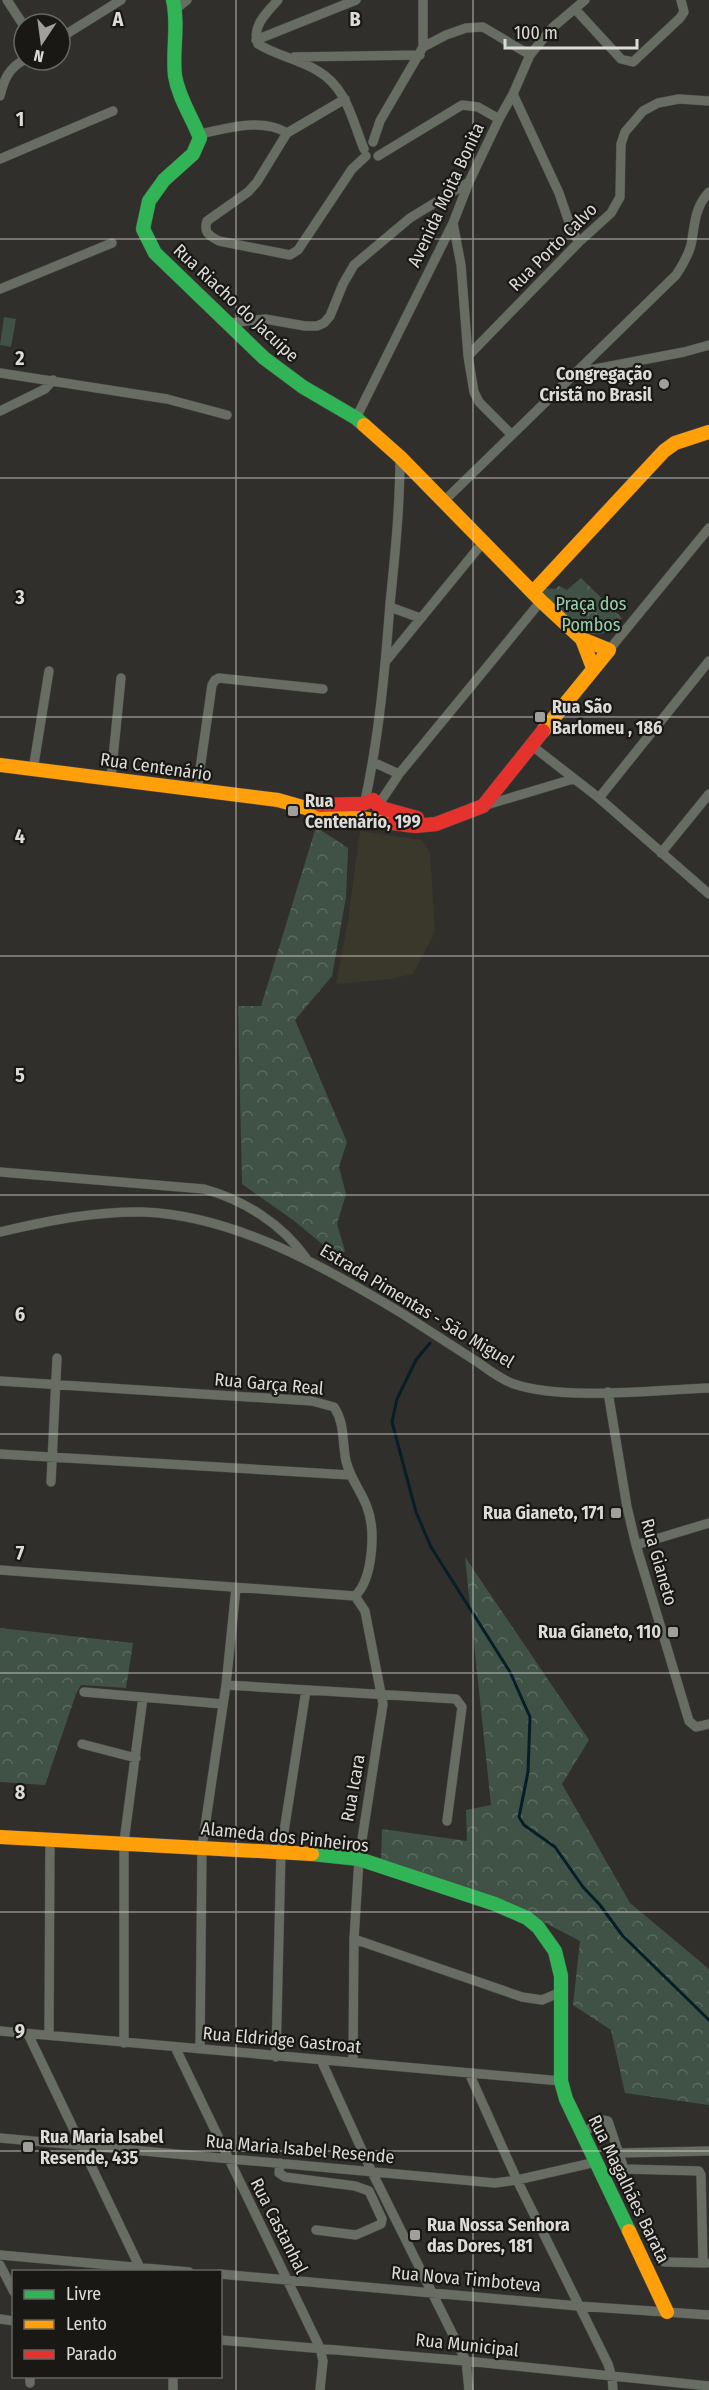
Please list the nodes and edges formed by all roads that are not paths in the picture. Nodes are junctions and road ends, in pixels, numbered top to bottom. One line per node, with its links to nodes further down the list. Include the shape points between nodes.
1 (121, 0): 10 (street)
2 (187, 0): 8 (street)
3 (278, 0): 11 (street, via 263,18)
4 (356, 0): 11 (street)
5 (423, 0): 12 (street)
6 (585, 0): 9 (street, Avenida Moita Bonita)
7 (681, 0): 9 (street, via 684,12 680,18 633,62 621,59)
8 (174, 4): 23 (street, via 177,88)
9 (575, 9): 13 (street, Avenida Moita Bonita, via 552,28)
10 (72, 31)
11 (256, 40): 14 (street, via 265,49)
12 (421, 51): 13 (street, via 446,35 483,27); 14 (street); 24 (street, via 380,121)
13 (530, 55): 16 (street, Avenida Moita Bonita)
14 (288, 57): 18 (street, via 318,70)
15 (12, 69): 17 (street)
16 (513, 94): 21 (street, Avenida Moita Bonita); 31 (street)
17 (0, 96)
18 (345, 99): 22 (street); 25 (street)
19 (709, 101): 31 (street, Rua Porto Calvo, via 679,99 643,111 625,132 621,144 620,196 616,206)
20 (113, 111): 27 (street)
21 (499, 119): 26 (street, via 478,107 462,105); 28 (street, Avenida Moita Bonita)
22 (287, 133): 23 (street, via 258,125); 25 (street, via 248,192 207,221 209,236 290,255 298,250)
23 (198, 134): 34 (street, Rua Riacho do Jacuípe, via 199,144 193,154 155,190 143,229 167,266)
24 (373, 142): 25 (street, via 367,143); 26 (street, via 381,151)
25 (365, 153): 26 (street, via 371,159)
26 (378, 156)
27 (2, 158)
28 (469, 182): 30 (street, Avenida Moita Bonita); 34 (street, via 410,218 354,265 324,323 305,326 258,319)
29 (709, 192): 38 (street, via 695,215 690,248 676,275)
30 (453, 224): 36 (street, via 461,265); 42 (street, Avenida Moita Bonita)
31 (579, 242): 36 (street, Rua Porto Calvo)
32 (112, 243): 33 (street)
33 (0, 289)
34 (230, 323): 42 (street, Rua Riacho do Jacuípe, via 282,372)
35 (709, 345): 38 (street)
36 (468, 356): 44 (street, via 479,402)
37 (0, 373): 39 (street)
38 (574, 373): 44 (street)
39 (53, 380): 40 (street, via 45,390); 41 (street, via 167,399)
40 (0, 411)
41 (227, 415)
42 (356, 418): 45 (street, Rua Riacho do Jacuípe)
43 (709, 432): 49 (street, via 675,443 664,451)
44 (511, 434): 46 (street)
45 (399, 457): 46 (street, Rua Riacho do Jacuípe); 50 (street, via 399,508)
46 (444, 501): 48 (street, Rua Riacho do Jacuípe)
47 (709, 528): 53 (street)
48 (483, 541): 49 (street, Rua Riacho do Jacuípe); 51 (street)
49 (537, 597): 52 (street, Rua Riacho do Jacuípe); 64 (street)
50 (390, 607): 51 (street); 54 (street)
51 (420, 618): 54 (street)
52 (582, 639): 53 (street, Rua Riacho do Jacuípe); 56 (street, Rua Riacho do Jacuípe)
53 (609, 650): 56 (street)
54 (386, 661): 61 (street)
55 (709, 661): 69 (street)
56 (593, 668): 60 (street)
57 (49, 671): 63 (street)
58 (122, 678): 65 (street)
59 (323, 689): 67 (street, via 215,680)
60 (531, 745): 66 (street); 72 (street)
61 (374, 762): 64 (street); 70 (street)
62 (0, 765): 63 (street, Rua Centenário)
63 (33, 770): 65 (street, Rua Centenário)
64 (399, 774): 71 (street)
65 (111, 778): 67 (street, Rua Centenário)
66 (573, 779): 69 (street); 72 (street, Rua Centenário)
67 (197, 790): 73 (street, Rua Centenário)
68 (709, 794): 76 (street)
69 (599, 798): 76 (street)
70 (363, 802): 71 (street, Rua Centenário, via 373,800); 73 (street, Rua Centenário); 74 (street, via 360,812)
71 (380, 806): 74 (street, via 379,816); 75 (street, Rua Centenário)
72 (483, 806): 75 (street, Rua Centenário)
73 (308, 807): 74 (street, Rua Centenário)
74 (368, 820): 75 (street, Rua Centenário, via 415,826)
75 (436, 824)
76 (662, 853): 77 (street)
77 (709, 894)
78 (0, 1172): 80 (street, via 204,1189 226,1195 262,1216 295,1242)
79 (0, 1232): 80 (street, Estrada Pimentas - São Miguel, via 70,1217 144,1212 209,1223)
80 (306, 1258): 85 (street, Estrada Pimentas - São Miguel, via 514,1384 554,1391)
81 (57, 1358): 83 (street)
82 (0, 1381): 83 (street, Rua Garça Real)
83 (56, 1384): 87 (street); 88 (street, Rua Garça Real, via 325,1404 339,1414)
84 (709, 1388): 85 (street, Estrada Pimentas - São Miguel)
85 (608, 1392): 91 (street, Rua Gianeto)
86 (0, 1454): 87 (street)
87 (51, 1457): 88 (street); 89 (street)
88 (350, 1475): 94 (street, Rua Garça Real, via 368,1509 372,1530 366,1580)
89 (51, 1482)
90 (709, 1523): 91 (street)
91 (636, 1545): 101 (street, Rua Gianeto, via 689,1721 696,1727)
92 (0, 1570): 93 (street)
93 (236, 1588): 94 (street); 95 (street)
94 (355, 1596): 98 (street, Rua Icara, via 365,1611)
95 (226, 1685): 96 (street); 100 (street)
96 (306, 1690): 98 (street); 109 (street)
97 (84, 1692): 99 (street)
98 (383, 1696): 104 (street, via 456,1699 462,1707); 110 (street, Rua Icara)
99 (143, 1697): 100 (street); 103 (street)
100 (223, 1704): 108 (street)
101 (706, 1726)
102 (82, 1744): 103 (street)
103 (136, 1758): 107 (street)
104 (447, 1821)
105 (0, 1837): 106 (street, Alameda dos Pinheiros)
106 (50, 1838): 107 (street, Alameda dos Pinheiros); 115 (street)
107 (124, 1842): 108 (street, Alameda dos Pinheiros); 116 (street)
108 (202, 1846): 109 (street, Alameda dos Pinheiros); 118 (street)
109 (281, 1851): 110 (street, Alameda dos Pinheiros); 119 (street)
110 (359, 1859): 111 (street, Rua Icara); 112 (street, Alameda dos Pinheiros, via 527,1918 555,1951)
111 (354, 1940): 112 (street, via 522,1997 542,2000); 121 (street, Rua Icara)
112 (561, 1992): 123 (street, Alameda dos Pinheiros)
113 (0, 2031): 114 (street, Rua Eldridge Gastroat)
114 (28, 2034): 115 (street, Rua Eldridge Gastroat); 126 (street)
115 (49, 2035): 116 (street, Rua Eldridge Gastroat)
116 (124, 2043): 117 (street, Rua Eldridge Gastroat)
117 (175, 2047): 118 (street, Rua Eldridge Gastroat); 129 (street, Rua Castanhal)
118 (200, 2049): 119 (street, Rua Eldridge Gastroat)
119 (276, 2056): 120 (street, Rua Eldridge Gastroat)
120 (321, 2060): 121 (street, Rua Eldridge Gastroat); 132 (street)
121 (353, 2062): 122 (street, Rua Eldridge Gastroat)
122 (470, 2073): 123 (street, Rua Eldridge Gastroat); 133 (street)
123 (561, 2080): 124 (street, Rua Magalhães Barata)
124 (582, 2133): 128 (street, via 608,2121); 130 (street, Rua Magalhães Barata)
125 (0, 2138): 126 (street, Rua Maria Isabel Resende)
126 (82, 2146): 129 (street, Rua Maria Isabel Resende); 139 (street)
127 (709, 2151): 128 (street)
128 (619, 2153): 137 (street, via 621,2164 628,2170 699,2171)
129 (228, 2159): 131 (street, Rua Maria Isabel Resende); 141 (street, Rua Castanhal)
130 (596, 2162): 133 (street, Rua Maria Isabel Resende); 145 (street, Rua Magalhães Barata)
131 (280, 2163): 132 (street, Rua Maria Isabel Resende); 134 (street, via 279,2173 285,2177 369,2191 382,2219 381,2224 359,2235)
132 (371, 2170): 133 (street, Rua Maria Isabel Resende, via 482,2182); 143 (street)
133 (517, 2180): 144 (street)
134 (316, 2230)
135 (0, 2255): 139 (street)
136 (664, 2262): 137 (street)
137 (706, 2263)
138 (0, 2265): 142 (street)
139 (141, 2270)
140 (222, 2274): 141 (street, Rua Nova Timboteva)
141 (288, 2279): 143 (street, Rua Nova Timboteva); 148 (street, Rua Castanhal)
142 (12, 2288)
143 (431, 2292): 144 (street, Rua Nova Timboteva); 149 (street)
144 (578, 2306): 145 (street, Rua Nova Timboteva); 150 (street)
145 (667, 2312): 146 (street, Rua Nova Timboteva)
146 (709, 2315)
147 (222, 2340): 148 (street, Rua Municipal)
148 (320, 2348): 149 (street, Rua Municipal); 152 (street, Rua Castanhal)
149 (466, 2361): 150 (street, Rua Municipal); 153 (street)
150 (612, 2377): 151 (street, Rua Municipal); 154 (street)
151 (709, 2386)
152 (320, 2390)
153 (469, 2390)
154 (613, 2390)

